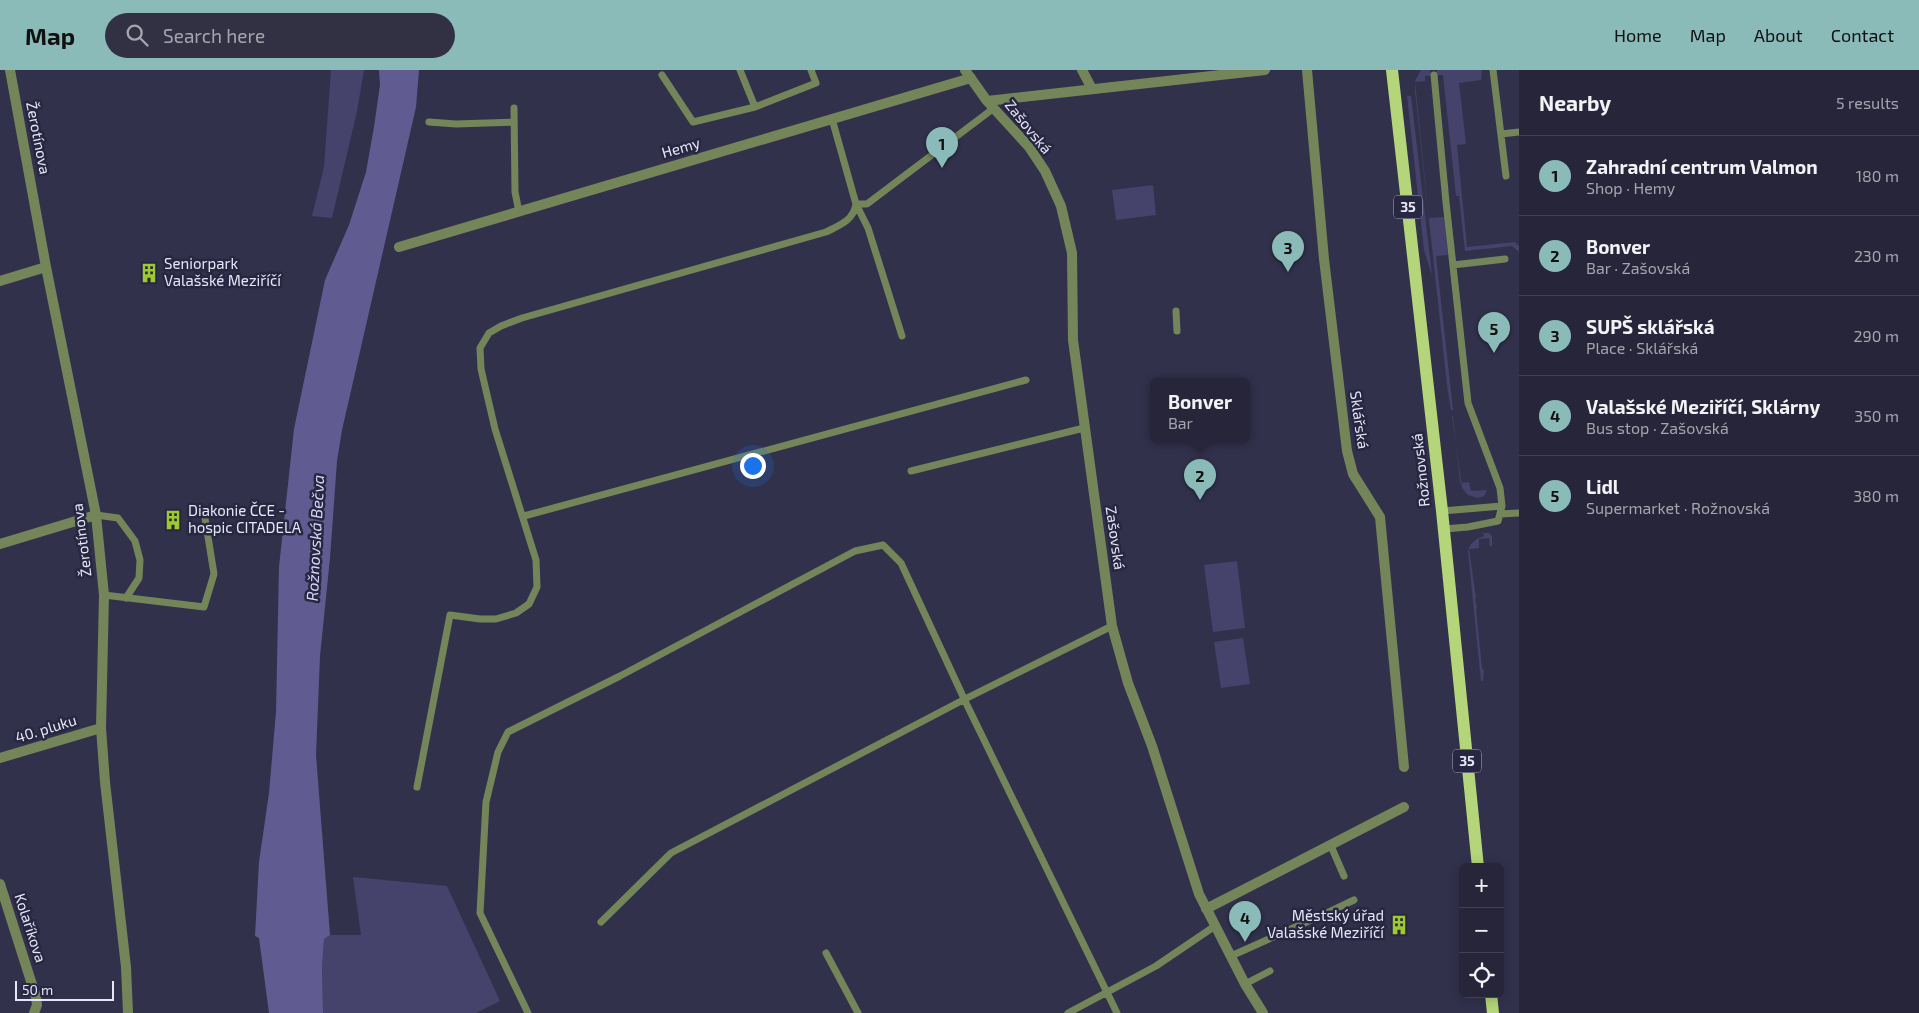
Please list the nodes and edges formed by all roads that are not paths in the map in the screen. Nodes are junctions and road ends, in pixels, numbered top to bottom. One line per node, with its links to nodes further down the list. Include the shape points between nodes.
1 (10, 70): 28 (street, Žerotínova)
2 (740, 70): 15 (lane)
3 (811, 70): 15 (lane, via 816,83)
4 (1082, 70): 13 (street)
5 (1260, 70): 6 (street); 13 (street)
6 (1266, 70)
7 (1307, 70): 51 (street, Sklářská, via 1346,452 1353,474 1380,517)
8 (1392, 70): 37 (main road, Rožnovská / 35)
9 (1493, 70): 21 (lane)
10 (968, 74): 14 (street, Zašovská); 17 (street, Hemy)
11 (662, 75): 15 (lane, via 693,122)
12 (1434, 75): 27 (lane)
13 (1092, 89): 14 (street)
14 (991, 104): 23 (lane, via 867,204); 34 (street, Zašovská, via 1029,147 1061,206 1072,253 1073,340)
15 (755, 107)
16 (514, 108): 19 (lane)
17 (832, 119): 23 (lane); 24 (street, Hemy)
18 (429, 122): 19 (lane)
19 (514, 122): 24 (lane, via 515,192)
20 (1519, 132): 21 (lane)
21 (1501, 134): 22 (lane)
22 (1506, 176)
23 (856, 204): 32 (lane, via 868,228); 41 (lane, via 854,214 847,221 826,232 522,318 489,333 480,348 481,369)
24 (519, 212): 25 (street, Hemy)
25 (399, 247)
26 (1505, 259): 27 (lane)
27 (1453, 264): 36 (lane, via 1468,404 1500,488)
28 (46, 267): 29 (street); 40 (street, Žerotínova)
29 (0, 281)
30 (1176, 311): 31 (lane)
31 (1176, 331)
32 (902, 336)
33 (1026, 380): 41 (lane)
34 (1084, 428): 35 (lane); 47 (street, Zašovská)
35 (911, 471)
36 (1502, 506): 37 (lane); 39 (lane)
37 (1442, 511): 43 (main road, Rožnovská / 35)
38 (1519, 513): 39 (lane)
39 (1500, 514): 43 (lane, via 1498,521)
40 (96, 515): 44 (street); 45 (street, Žerotínova); 46 (lane, via 118,518 135,541 140,560 139,578)
41 (524, 516): 52 (lane, via 536,560 537,587 529,604 496,619 450,615)
42 (205, 518): 46 (lane, via 214,574 204,607)
43 (1444, 529): 55 (main road, Rožnovská / 35)
44 (0, 544)
45 (104, 596): 46 (lane); 49 (street, Žerotínova)
46 (126, 598)
47 (1112, 626): 48 (lane); 60 (street, Zašovská, via 1128,683)
48 (964, 700): 63 (lane, via 671,853); 69 (lane); 73 (lane, via 901,563 884,545 855,551 508,732 498,752 486,802 480,913)
49 (101, 728): 50 (street, 40. pluku); 72 (street, Žerotínova)
50 (0, 758)
51 (1404, 767)
52 (417, 787)
53 (1404, 807): 54 (street)
54 (1331, 846): 56 (lane); 60 (street)
55 (1478, 863)
56 (1344, 876)
57 (0, 884): 59 (street, Kolaříkova)
58 (1354, 900): 61 (lane)
59 (2, 901): 71 (street, Kolaříkova, via 34,992)
60 (1206, 909): 64 (street, Zašovská)
61 (1330, 911): 62 (lane); 66 (lane)
62 (1334, 920)
63 (601, 922)
64 (1215, 926): 66 (street, Zašovská); 69 (lane, via 1156,966)
65 (826, 953): 74 (lane)
66 (1231, 956): 68 (street, Zašovská)
67 (1270, 971): 68 (lane)
68 (1245, 984): 77 (street, Zašovská)
69 (1107, 993): 75 (lane); 76 (lane)
70 (1491, 998): 78 (main road)
71 (35, 1012)
72 (128, 1013)
73 (528, 1013)
74 (858, 1013)
75 (1068, 1013)
76 (1117, 1013)
77 (1263, 1013)
78 (1493, 1013)

